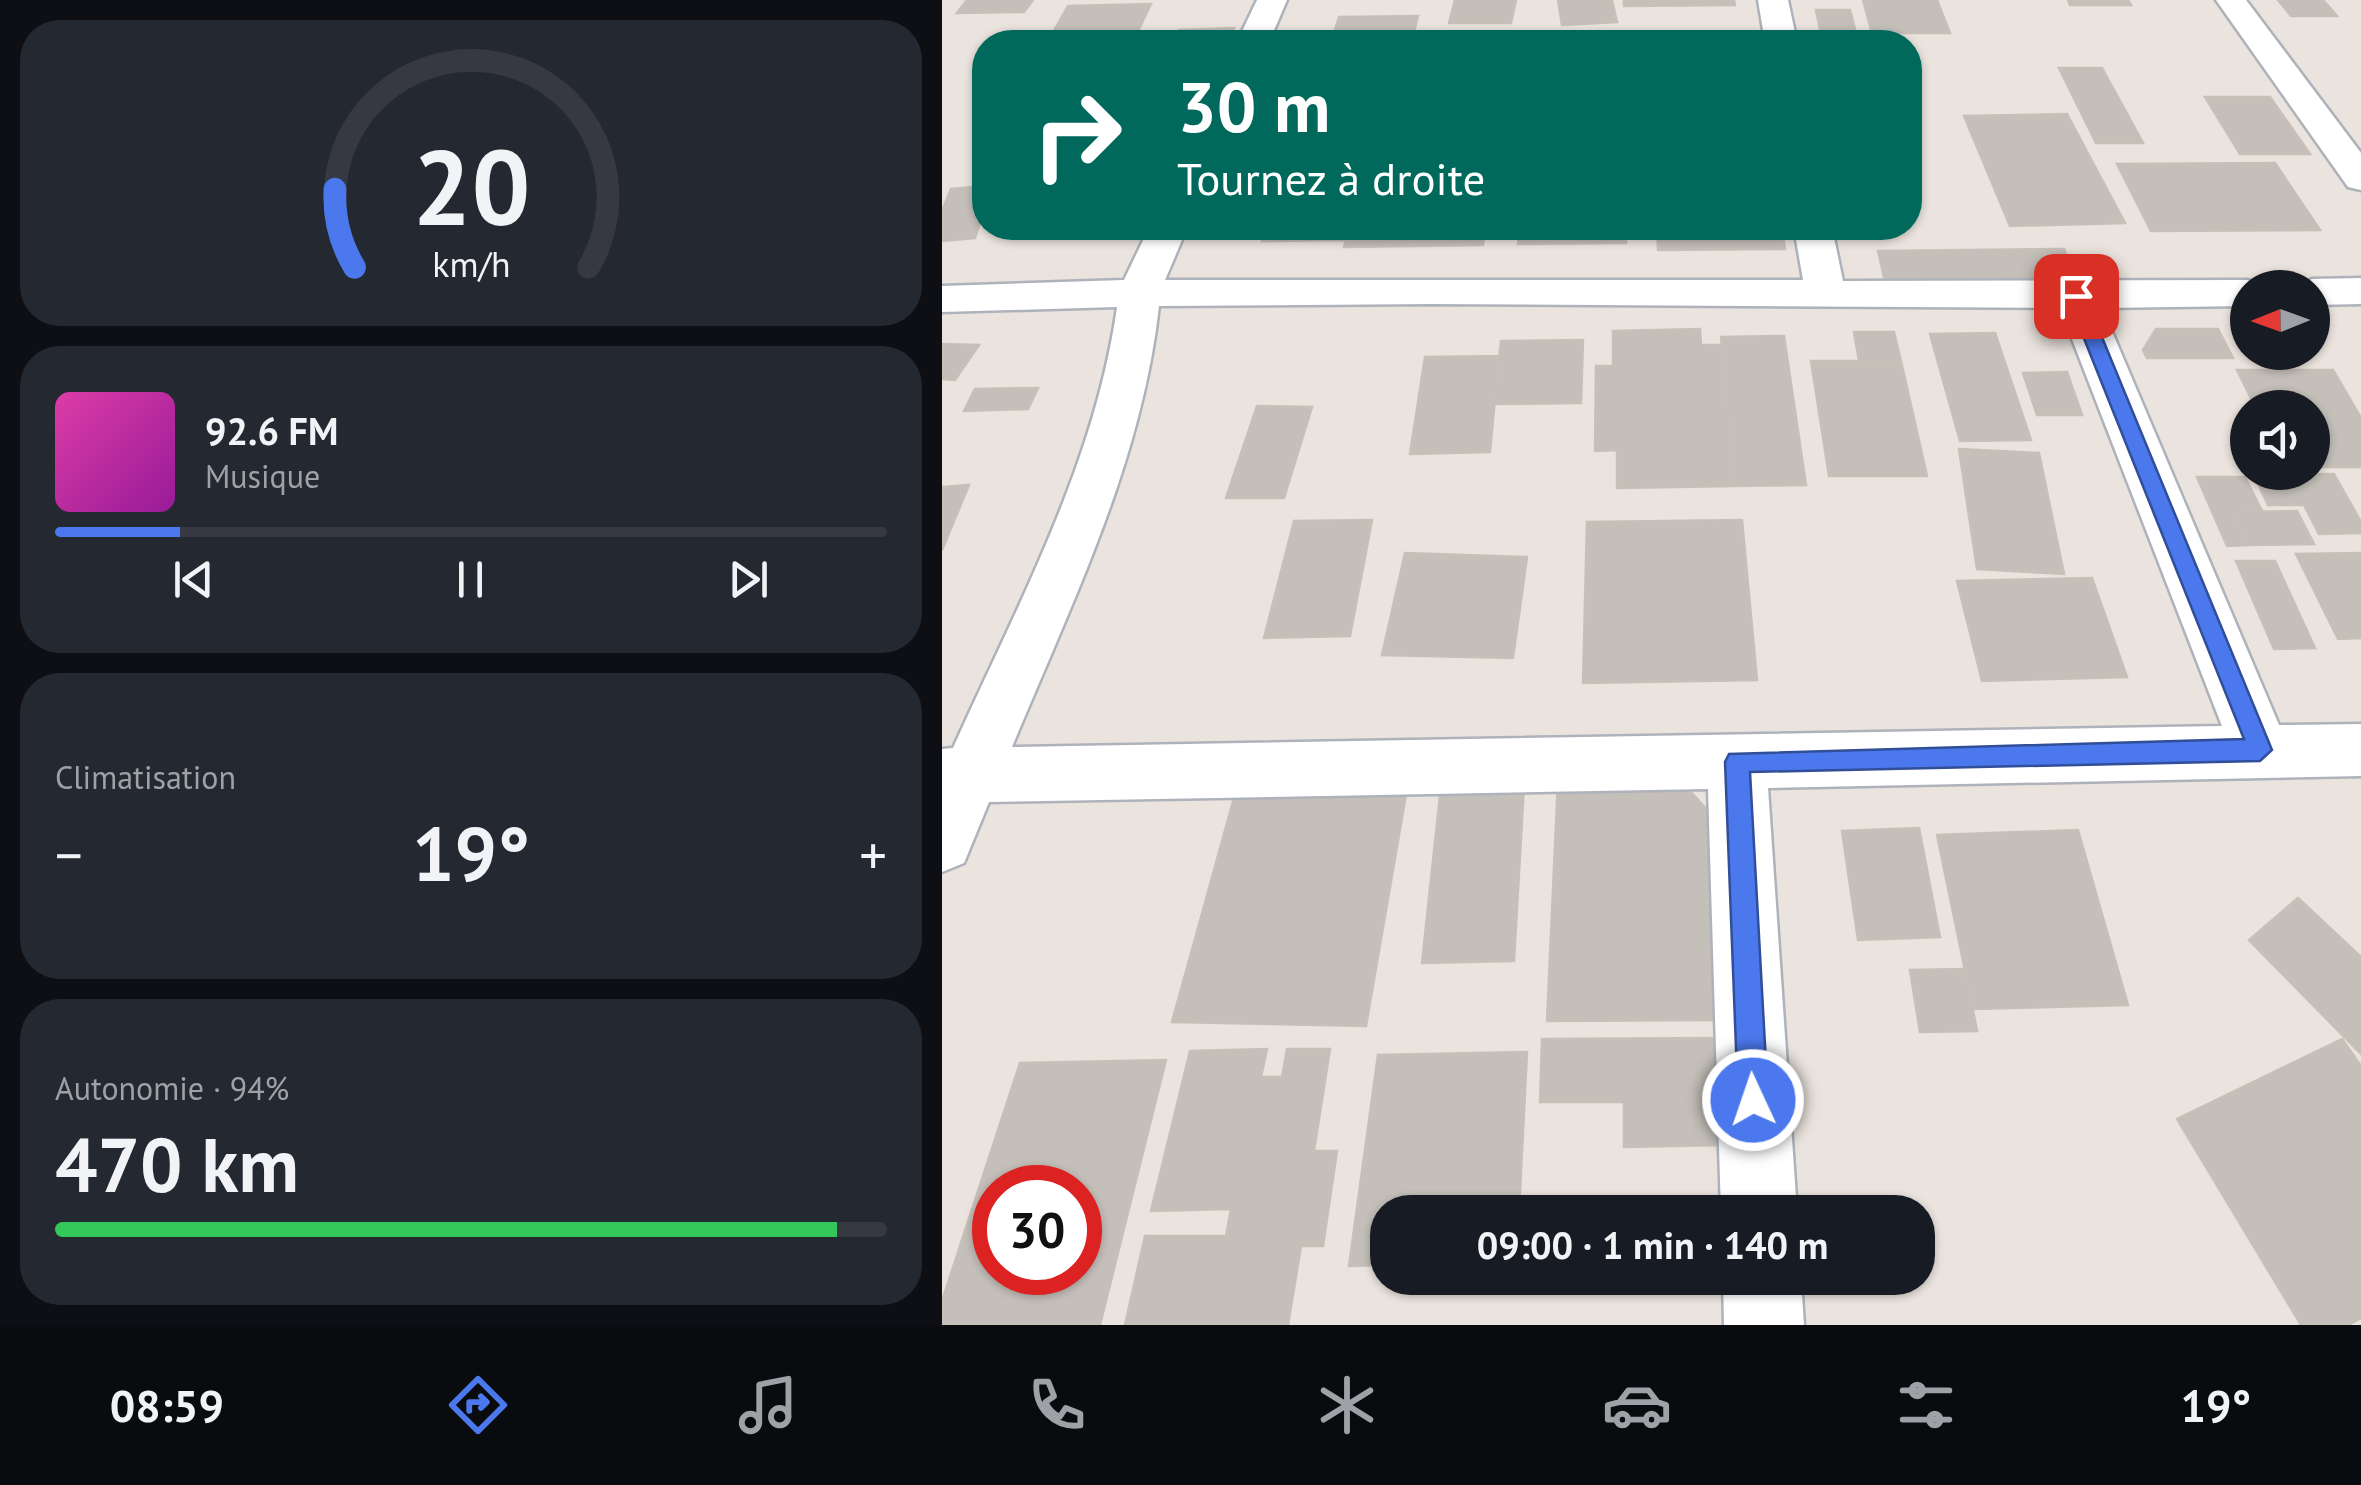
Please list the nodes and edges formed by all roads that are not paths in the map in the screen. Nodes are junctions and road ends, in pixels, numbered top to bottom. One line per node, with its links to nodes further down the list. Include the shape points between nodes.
1 (1272, 0): 4 (street)
2 (1773, 0): 5 (street)
3 (2231, 0): 6 (street)
4 (1258, 30)
5 (1779, 30)
6 (2360, 179)
7 (1163, 240): 9 (street)
8 (1816, 240): 13 (street)
9 (1140, 291): 13 (street); 15 (street); 19 (street, via 1132,356 1096,484)
10 (2360, 291): 11 (street)
11 (2330, 292)
12 (2230, 293): 14 (street)
13 (1826, 296): 14 (street)
14 (2076, 296): 16 (street)
15 (942, 299)
16 (2260, 750): 17 (street); 18 (street)
17 (2360, 750)
18 (1737, 762): 19 (street); 21 (street)
19 (956, 776): 20 (street)
20 (942, 842)
21 (1758, 1195)
22 (1763, 1295): 23 (street)
23 (1764, 1325)

